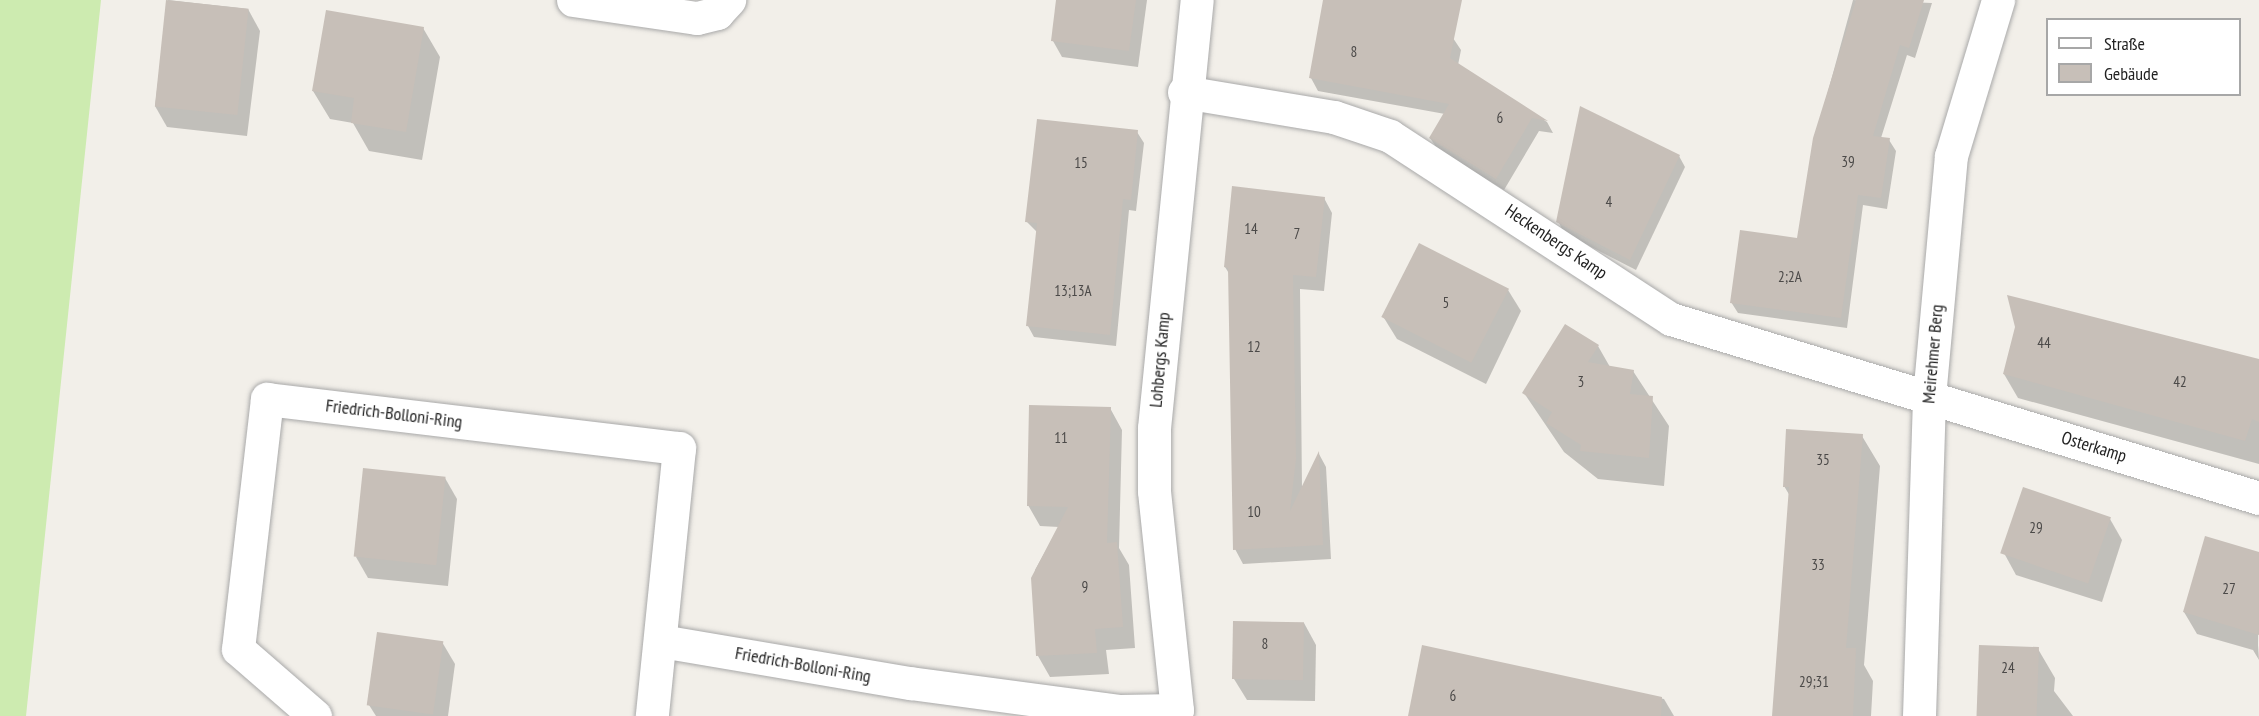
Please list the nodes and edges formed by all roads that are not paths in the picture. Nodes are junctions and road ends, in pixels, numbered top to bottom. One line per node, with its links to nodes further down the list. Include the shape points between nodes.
1 (573, 0): 2 (street, via 697,18 717,14)
2 (729, 0)
3 (1197, 0): 5 (street, Lohbergs Kamp)
4 (1998, 0): 6 (street, Meirehmer Berg, via 1951,156)
5 (1184, 92): 6 (street, Heckenbergs Kamp, via 1334,117 1390,136 1671,319); 9 (street, Lohbergs Kamp, via 1154,428 1154,491)
6 (1929, 397): 7 (street, Osterkamp); 12 (street, Meirehmer Berg)
7 (2259, 498)
8 (661, 641): 9 (street, Friedrich-Bolloni-Ring, via 910,684 1120,711); 10 (street, Friedrich-Bolloni-Ring, via 679,448 267,399 238,649); 11 (street, Friedrich-Bolloni-Ring)
9 (1181, 713)
10 (315, 716)
11 (652, 716)
12 (1919, 716)

